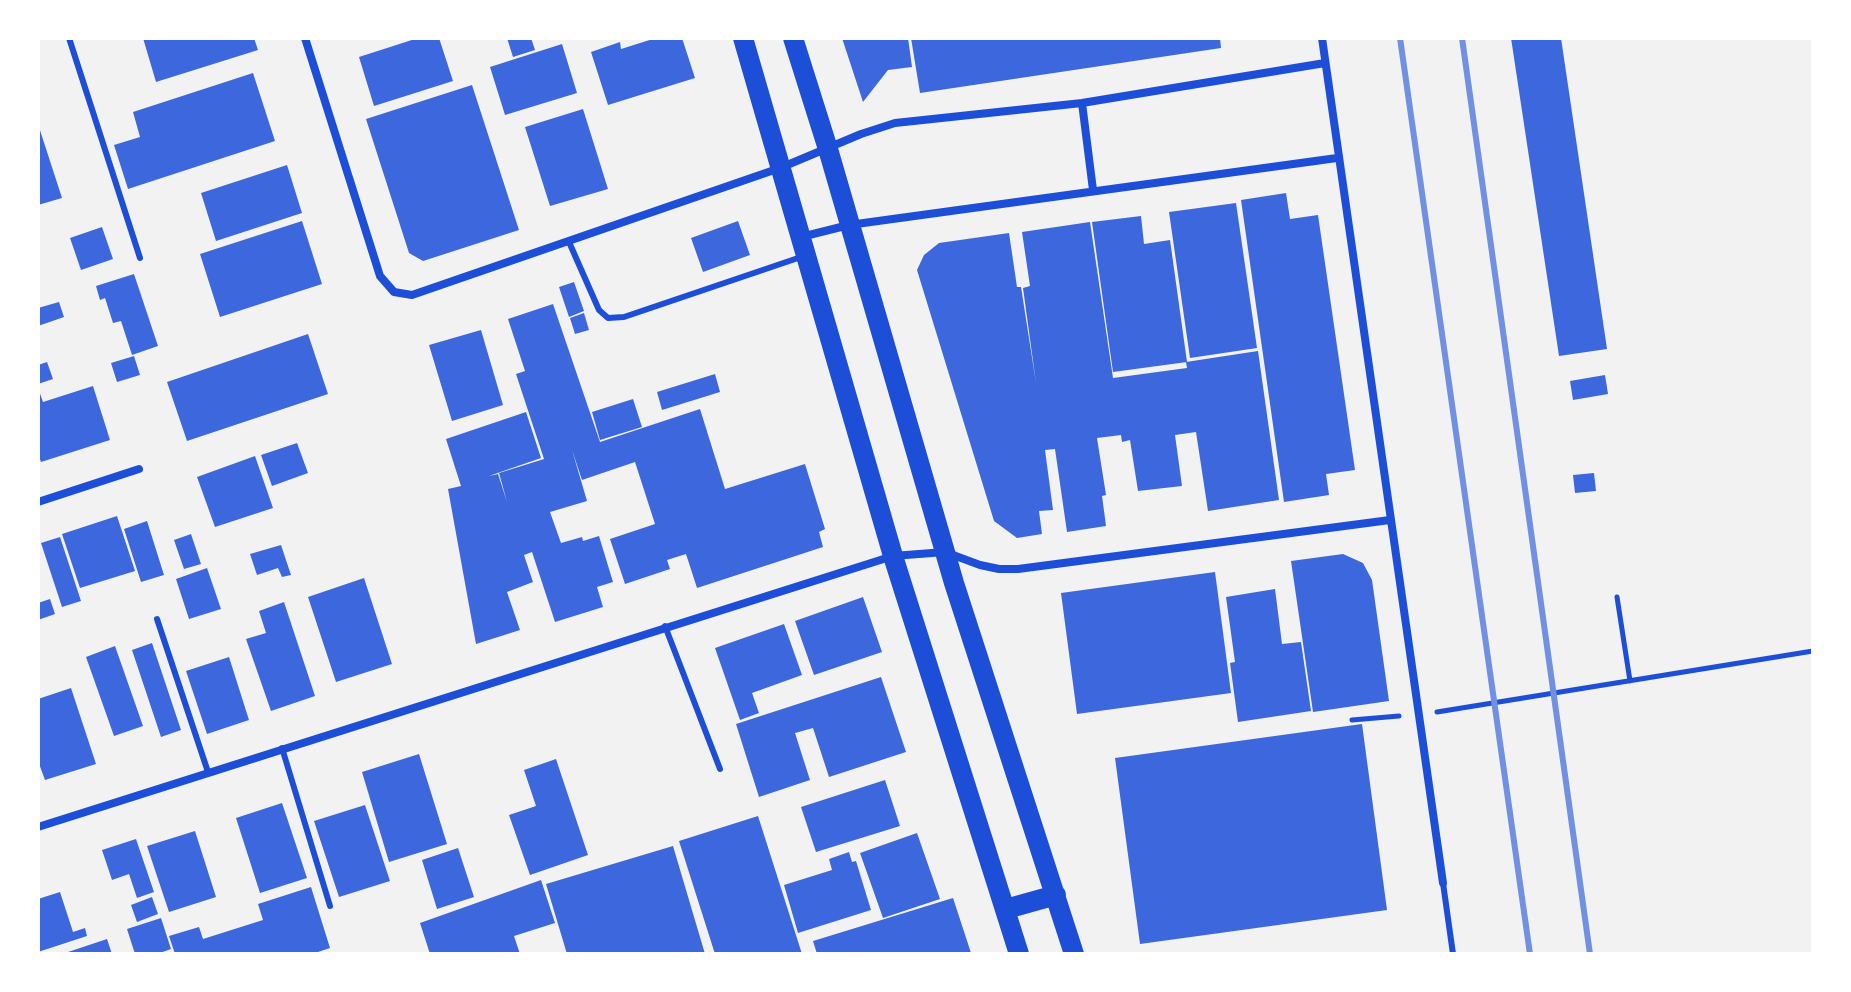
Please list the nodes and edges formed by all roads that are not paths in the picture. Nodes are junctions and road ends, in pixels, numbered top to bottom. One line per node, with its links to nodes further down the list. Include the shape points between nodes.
1 (69, 38): 15 (lane)
2 (305, 38): 13 (street, via 380,276 394,292 426,292)
3 (743, 38): 10 (main road)
4 (793, 38): 8 (main road)
5 (1322, 38): 6 (street)
6 (1325, 63): 7 (street); 9 (street)
7 (1082, 103): 8 (street, via 895,123); 11 (street)
8 (828, 149): 10 (street); 12 (main road)
9 (1337, 158): 11 (street); 18 (street)
10 (780, 168): 13 (street); 14 (main road)
11 (1093, 190): 12 (street)
12 (849, 225): 14 (street); 19 (main road)
13 (569, 242): 14 (lane, via 599,310 608,318 624,317)
14 (804, 246): 20 (main road)
15 (140, 258)
16 (139, 469): 17 (street)
17 (38, 502)
18 (1390, 520): 19 (street, via 1018,569 980,565); 27 (street)
19 (945, 552): 20 (street); 28 (main road)
20 (893, 556): 22 (street); 30 (main road)
21 (157, 619): 25 (lane)
22 (665, 626): 23 (street); 24 (lane)
23 (282, 748): 25 (street); 29 (lane)
24 (720, 769)
25 (208, 772): 26 (street)
26 (38, 827)
27 (1443, 883): 33 (lane)
28 (1056, 895): 30 (main road); 32 (main road)
29 (330, 906)
30 (1006, 909): 31 (main road)
31 (1019, 954)
32 (1074, 954)
33 (1453, 954)

